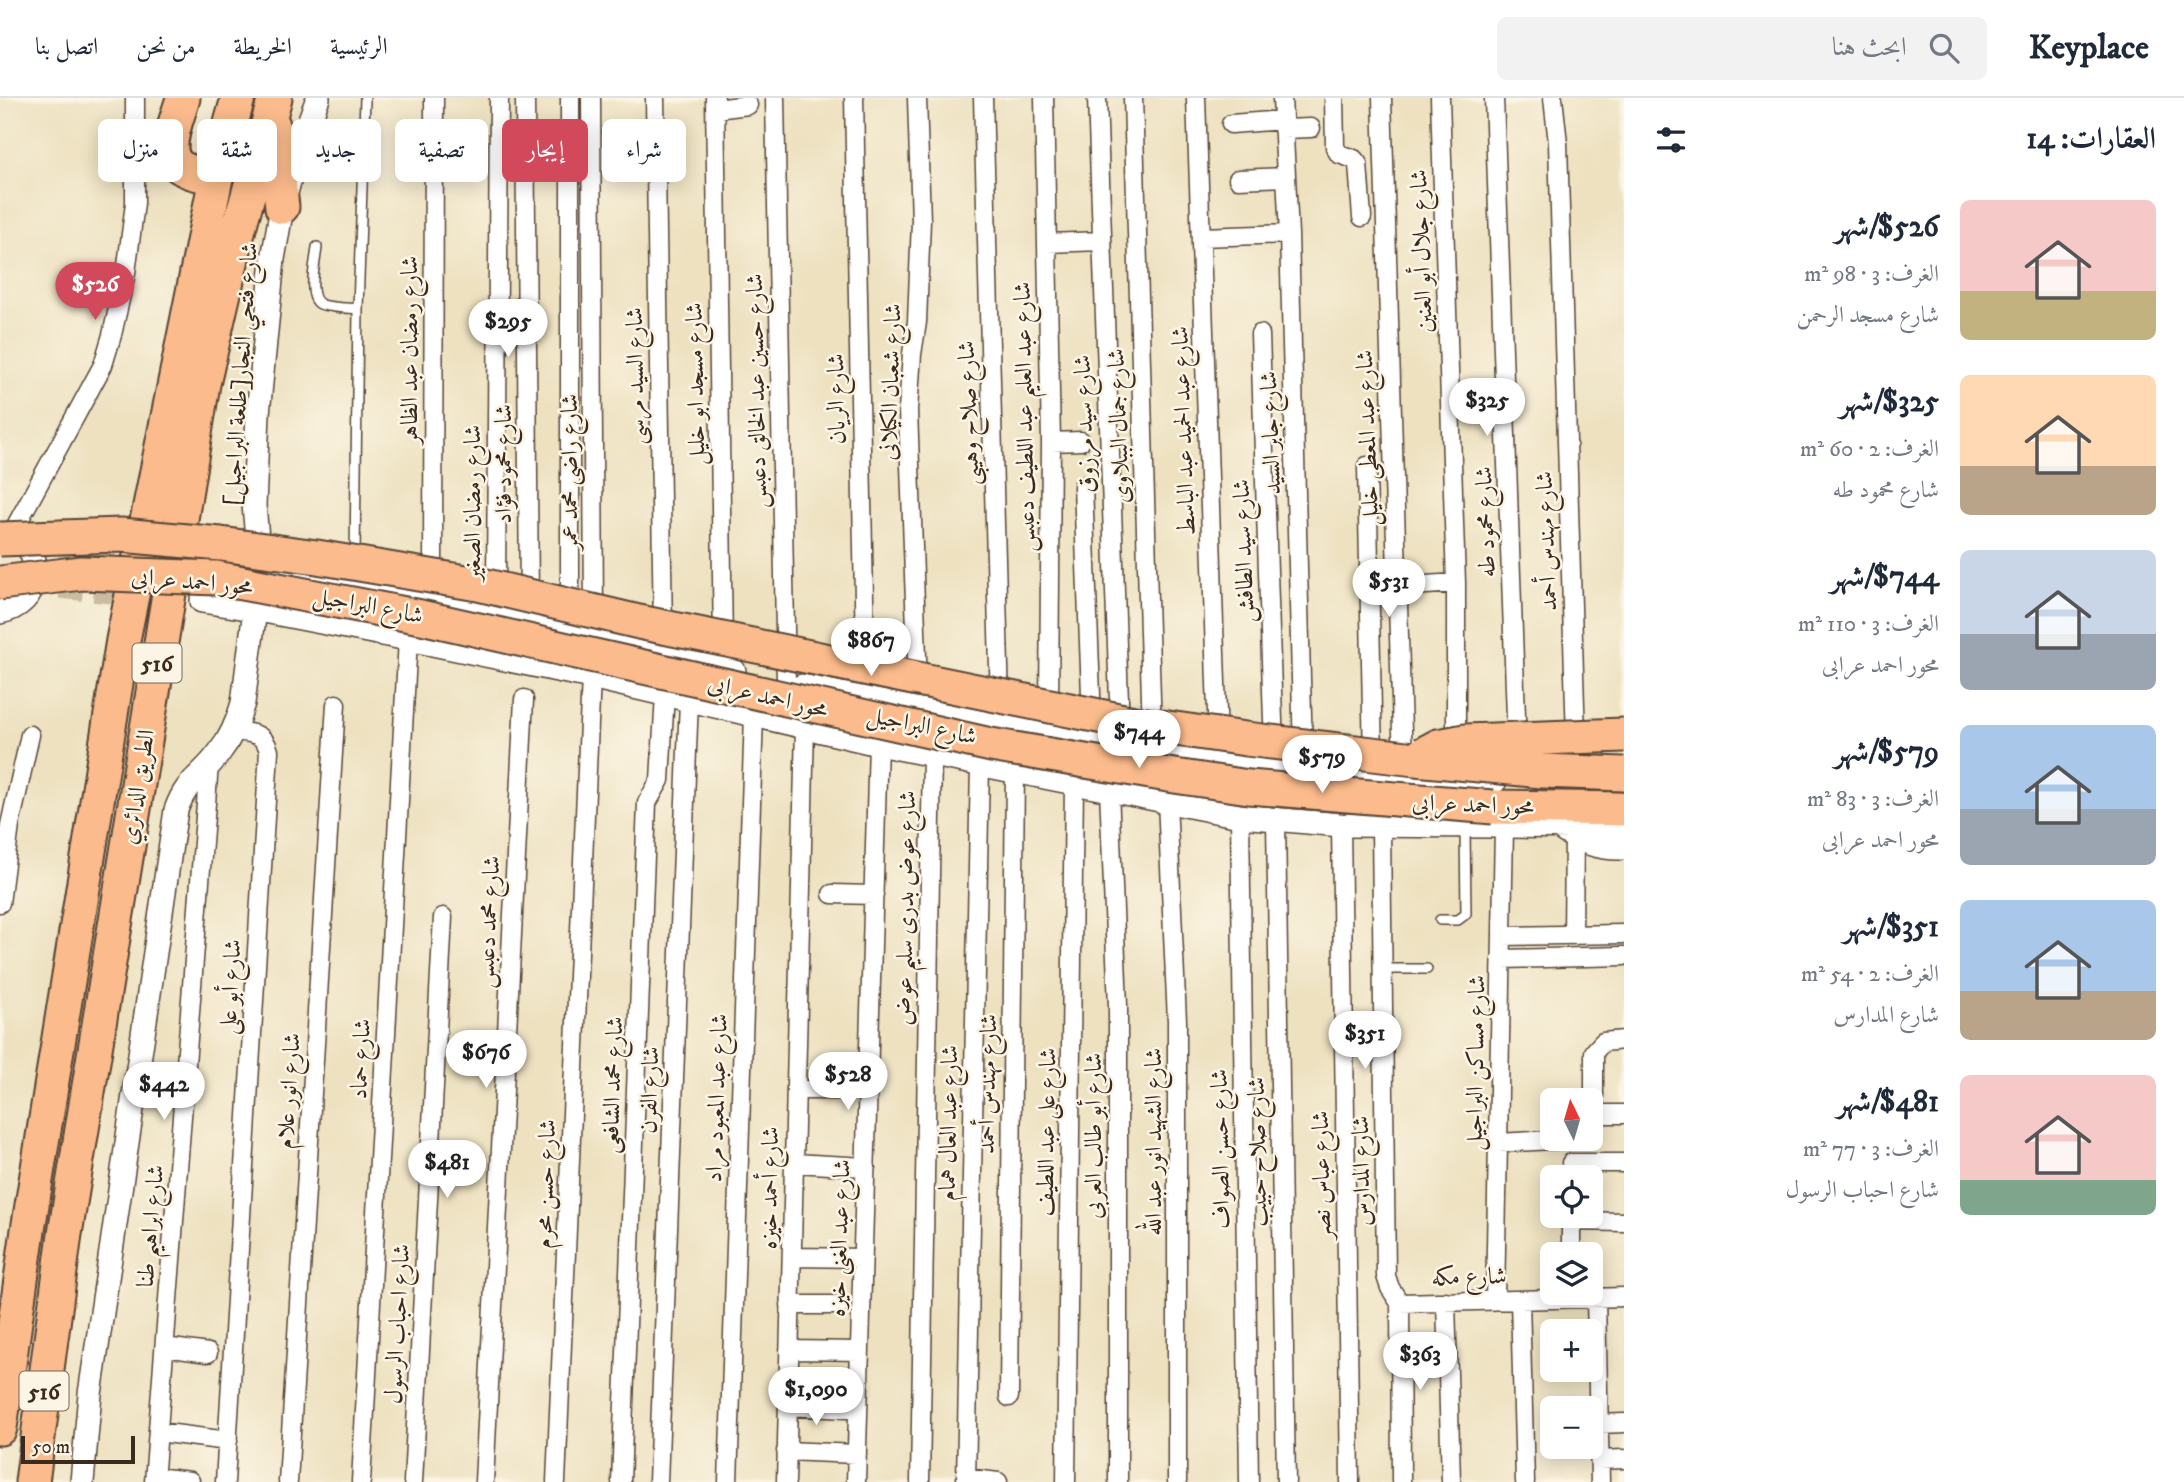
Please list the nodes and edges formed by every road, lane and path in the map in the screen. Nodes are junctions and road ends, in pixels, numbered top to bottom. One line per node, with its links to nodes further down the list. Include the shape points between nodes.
1 (135, 98): 30 (street)
2 (148, 98): 31 (street)
3 (183, 98): 36 (highway, via 171,155 186,170)
4 (238, 98): 32 (highway, الطريق الدائري / 516)
5 (318, 98): 41 (street, شارع فتحي النجار[طلعة البراجيل])
6 (365, 98): 48 (lane)
7 (434, 98): 63 (street, شارع رمضان عبد الظاهر)
8 (499, 98): 66 (street, شارع رمضان الصغير)
9 (525, 98): 67 (street, شارع محمود فؤاد)
10 (570, 98): 68 (street)
11 (591, 98): 69 (street, شارع راضى محمد عمر)
12 (656, 98): 71 (street, شارع السيد مرسى)
13 (775, 98): 74 (street, شارع حسين عبد الخالق دعبس)
14 (854, 98): 77 (street, شارع الريان)
15 (917, 98): 80 (street, شارع شعبان الكيلانى, via 920,220 908,410)
16 (983, 98): 82 (street, شارع صلاح وهيبى)
17 (1044, 98): 46 (street, شارع عبد العليم عبد اللطيف دعبس)
18 (1097, 98): 45 (street, شارع سيد مرزوق)
19 (1133, 98): 91 (street, شارع جمال الببلاوى)
20 (1196, 98): 44 (street, شارع عبد الحميد عبد الباسط)
21 (1282, 98): 34 (street, شارع جابر السيد)
22 (1334, 98): 42 (street, via 1335,147 1358,164)
23 (1382, 98): 61 (street, شارع عبد المعطى خليل)
24 (1440, 98): 59 (street, شارع جلال أبو العنين)
25 (1494, 98): 108 (street, شارع محمود طه)
26 (1553, 98): 101 (street, شارع مهندس أحمد)
27 (273, 103): 41 (highway); 177 (highway, الطريق الدائري / 516, via 203,384 65,1234)
28 (715, 103): 29 (street); 72 (street, شارع مسجد ابو خليل)
29 (748, 105)
30 (136, 119)
31 (139, 119)
32 (232, 119)
33 (1231, 124): 34 (street)
34 (1283, 124): 35 (street); 37 (street, شارع جابر السيد)
35 (1311, 128)
36 (197, 173)
37 (1286, 177): 38 (street); 43 (street, شارع جابر السيد)
38 (1238, 179)
39 (135, 182): 54 (street, via 131,238 103,365)
40 (215, 182): 167 (highway, الطريق الدائري / 516, via 123,640)
41 (282, 206): 57 (street, شارع فتحي النجار[طلعة البراجيل], via 258,414 254,505)
42 (1362, 217)
43 (1289, 234): 44 (street); 97 (street, شارع جابر السيد)
44 (1200, 237): 93 (street, شارع عبد الحميد عبد الباسط)
45 (1102, 241): 46 (street); 90 (street, شارع سيد مرزوق)
46 (1047, 243): 51 (street, شارع عبد العليم عبد اللطيف دعبس)
47 (317, 247): 48 (lane, via 312,292 316,301)
48 (358, 309): 60 (lane)
49 (1261, 334): 96 (street, شارع سيد الطافش)
50 (1082, 441): 51 (street)
51 (1051, 442): 86 (street, شارع عبد العليم عبد اللطيف دعبس)
52 (1367, 466): 102 (street)
53 (1083, 486): 88 (street)
54 (10, 537): 55 (street); 65 (street, via 36,565 44,585 16,607); 98 (highway, محور احمد عرابى, bridge, via 121,535 317,557 478,584 639,622 1133,723)
55 (56, 550)
56 (210, 563): 57 (street, شارع البراجيل)
57 (260, 571): 60 (street, شارع البراجيل); 64 (street, شارع فتحي النجار[طلعة البراجيل])
58 (0, 583): 108 (highway, محور احمد عرابى, bridge, via 82,573 216,578 421,617 830,710 1077,760 1249,787 1493,807)
59 (1456, 583): 61 (street); 103 (street, شارع جلال أبو العنين)
60 (355, 586): 63 (street, شارع البراجيل)
61 (1396, 587): 98 (street, شارع عبد المعطى خليل)
62 (202, 601): 64 (street, شارع البراجيل)
63 (433, 601): 66 (street, شارع البراجيل)
64 (254, 609): 70 (street, شارع البراجيل); 84 (street, شارع فتحي النجار[طلعة البراجيل], via 243,703)
65 (0, 612)
66 (496, 614): 67 (street, شارع البراجيل)
67 (529, 620): 68 (street, شارع البراجيل)
68 (570, 630): 69 (street, شارع البراجيل)
69 (594, 636): 71 (street, شارع البراجيل)
70 (408, 639): 73 (street, شارع البراجيل); 181 (street, شارع حماد)
71 (663, 653): 72 (street, شارع البراجيل)
72 (723, 668): 74 (street, شارع البراجيل)
73 (591, 677): 75 (street, شارع البراجيل); 184 (street, شارع حسن محرم)
74 (786, 683): 77 (street, شارع البراجيل)
75 (665, 694): 78 (street, شارع البراجيل); 185 (street, شارع محمد الشافعى, via 660,779 647,803)
76 (524, 699): 183 (street, شارع محمد دعبس)
77 (866, 699): 80 (street, شارع البراجيل)
78 (689, 700): 81 (street, شارع البراجيل); 186 (street, شارع الفرن)
79 (336, 704): 180 (street, شارع انور علام)
80 (919, 710): 82 (street, شارع البراجيل)
81 (754, 715): 83 (street, شارع البراجيل); 187 (street, شارع عبد المعبود مراد)
82 (1001, 726): 86 (street, شارع البراجيل)
83 (805, 727): 89 (street, شارع البراجيل); 133 (street, شارع أحمد خيزه)
84 (233, 732): 94 (street, شارع فتحي النجار[طلعة البراجيل]); 169 (street, شارع أبو على, via 259,736 269,751)
85 (30, 735): 121 (street, via 10,825)
86 (1049, 735): 88 (street, شارع البراجيل)
87 (1624, 735): 98 (highway, bridge, via 1465,741 1438,746)
88 (1093, 742): 90 (street, شارع البراجيل)
89 (878, 744): 92 (street, شارع البراجيل); 120 (street, شارع عبد الغنى خيزه)
90 (1121, 748): 91 (street, شارع البراجيل); 106 (street, شارع سيد مرزوق)
91 (1153, 753): 93 (street, شارع البراجيل)
92 (932, 755): 95 (street, شارع البراجيل); 190 (street, شارع عوض بدرى سليم عوض)
93 (1219, 762): 96 (street, شارع البراجيل)
94 (209, 764): 157 (street, شارع ابراهيم طنا); 178 (street, شارع فتحي النجار[طلعة البراجيل], via 184,792 174,820 90,1394)
95 (980, 764): 99 (street, شارع البراجيل); 175 (street, شارع عبد العال همام)
96 (1275, 767): 97 (street, شارع البراجيل)
97 (1303, 767): 102 (street, شارع البراجيل); 112 (street, شارع جابر السيد)
98 (1409, 768): 100 (highway, محور احمد عرابى, bridge); 102 (street, شارع البراجيل); 103 (street, شارع البراجيل)
99 (1015, 771): 104 (street, شارع البراجيل); 162 (street, شارع مهندس أحمد)
100 (1624, 772): 101 (street)
101 (1577, 773): 108 (street)
102 (1373, 774)
103 (1466, 780): 108 (street, شارع البراجيل)
104 (1074, 783): 106 (street, شارع البراجيل); 192 (street, شارع على عبد اللطيف)
105 (1624, 789): 108 (street)
106 (1114, 790): 107 (street, شارع البراجيل); 193 (street, شارع أبو طالب العربى)
107 (1167, 801): 110 (street, شارع البراجيل); 194 (street, شارع الشهيد انور عبد الله, via 1177,1021)
108 (1548, 806): 109 (highway, محور احمد عرابى); 115 (highway); 117 (street, شارع البراجيل); 118 (street, via 1592,845); 125 (street, شارع محمود طه)
109 (1624, 809)
110 (1240, 816): 111 (street, شارع البراجيل); 195 (street, شارع حسن الصواف)
111 (1276, 821): 112 (street, شارع البراجيل); 196 (street, شارع صلاح حبيب)
112 (1302, 822): 113 (street, شارع البراجيل)
113 (1340, 825): 114 (street, شارع البراجيل); 197 (street, شارع عباس نصر)
114 (1381, 826): 116 (street, شارع البراجيل); 129 (street, شارع المدارس)
115 (1624, 826)
116 (1465, 827): 117 (street, شارع البراجيل); 123 (lane, via 1465,914 1458,920)
117 (1504, 828): 126 (street, شارع مساكن البراجيل)
118 (1624, 848)
119 (832, 894): 120 (street)
120 (874, 895): 142 (street, شارع عبد الغنى خيزه)
121 (0, 903)
122 (443, 917): 182 (street, شارع احباب الرسول)
123 (1440, 920)
124 (1624, 934): 125 (street)
125 (1573, 935): 126 (street)
126 (1502, 936): 128 (street, شارع مساكن البراجيل)
127 (1624, 956): 128 (street)
128 (1501, 959): 138 (street, شارع مساكن البراجيل)
129 (1382, 969): 130 (lane); 153 (street, شارع المدارس, via 1386,1276)
130 (1427, 969)
131 (1624, 1040): 132 (street, via 1603,1042 1594,1052)
132 (1594, 1088)
133 (796, 1090): 134 (street); 139 (street, شارع أحمد خيزه)
134 (835, 1090)
135 (1603, 1113): 136 (street)
136 (1624, 1114)
137 (1540, 1141): 138 (street)
138 (1498, 1143): 150 (street, شارع مساكن البراجيل)
139 (794, 1163): 142 (street); 145 (street, شارع أحمد خيزه)
140 (1624, 1164): 141 (street)
141 (1603, 1166)
142 (866, 1167): 146 (street, شارع عبد الغنى خيزه)
143 (1603, 1221): 144 (street)
144 (1624, 1222)
145 (792, 1257): 146 (street); 154 (street, شارع أحمد خيزه)
146 (863, 1258): 159 (street, شارع عبد الغنى خيزه)
147 (1624, 1297): 149 (street, شارع مكه)
148 (1540, 1298): 151 (street, شارع مكه)
149 (1603, 1298)
150 (1495, 1300): 151 (street, شارع مكه); 152 (street, شارع مكه)
151 (1520, 1300): 200 (street)
152 (1446, 1301): 153 (street, شارع مكه); 199 (street)
153 (1399, 1303): 198 (street)
154 (790, 1305): 155 (street); 158 (street, شارع أحمد خيزه)
155 (839, 1305)
156 (1596, 1305): 161 (street)
157 (165, 1347): 160 (street); 168 (street, شارع ابراهيم طنا)
158 (789, 1350): 159 (street); 163 (street, شارع أحمد خيزه)
159 (860, 1352): 171 (street, شارع عبد الغنى خيزه)
160 (208, 1353)
161 (1598, 1396)
162 (1009, 1397)
163 (788, 1406): 164 (street); 170 (street, شارع أحمد خيزه)
164 (847, 1409)
165 (1624, 1423): 166 (street)
166 (1603, 1424)
167 (0, 1428)
168 (158, 1432): 169 (street); 174 (street, شارع ابراهيم طنا)
169 (228, 1441): 179 (street, شارع أبو على)
170 (786, 1451): 171 (street); 188 (street, شارع أحمد خيزه)
171 (857, 1454): 189 (street, شارع عبد الغنى خيزه)
172 (1624, 1459): 173 (street)
173 (1600, 1460): 201 (street)
174 (155, 1479): 176 (street)
175 (966, 1480): 191 (street)
176 (190, 1481)
177 (32, 1482)
178 (82, 1482)
179 (225, 1482)
180 (288, 1482)
181 (361, 1482)
182 (413, 1482)
183 (484, 1482)
184 (556, 1482)
185 (621, 1482)
186 (657, 1482)
187 (728, 1482)
188 (786, 1482)
189 (856, 1482)
190 (920, 1482)
191 (999, 1482)
192 (1066, 1482)
193 (1118, 1482)
194 (1177, 1482)
195 (1250, 1482)
196 (1286, 1482)
197 (1350, 1482)
198 (1401, 1482)
199 (1451, 1482)
200 (1525, 1482)
201 (1600, 1482)

